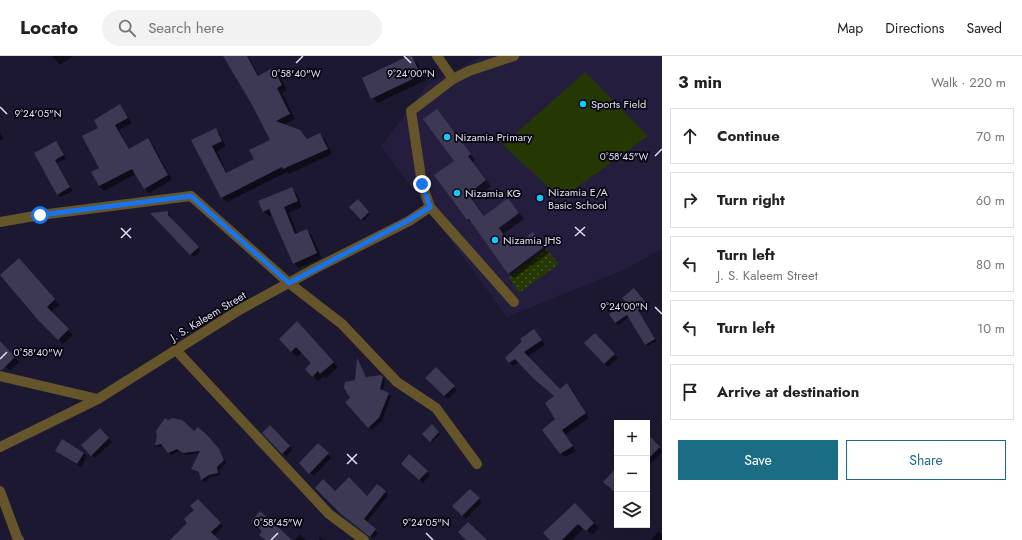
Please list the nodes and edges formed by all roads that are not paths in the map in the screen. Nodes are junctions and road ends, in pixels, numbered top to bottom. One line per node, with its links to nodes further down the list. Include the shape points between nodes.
1 (437, 56): 3 (street)
2 (514, 56): 3 (street)
3 (453, 79): 4 (street, via 411,111 422,184)
4 (430, 207): 6 (street, J. S. Kaleem Street); 7 (street)
5 (0, 222): 6 (street, via 191,196)
6 (289, 283): 8 (street, J. S. Kaleem Street, via 241,309); 12 (street, via 342,324 397,382 436,408)
7 (514, 302)
8 (176, 350): 10 (street, J. S. Kaleem Street); 15 (street, via 329,514)
9 (0, 376): 10 (street)
10 (98, 399): 11 (street, J. S. Kaleem Street)
11 (0, 447)
12 (477, 464)
13 (0, 491): 14 (street)
14 (19, 540)
15 (364, 540)

